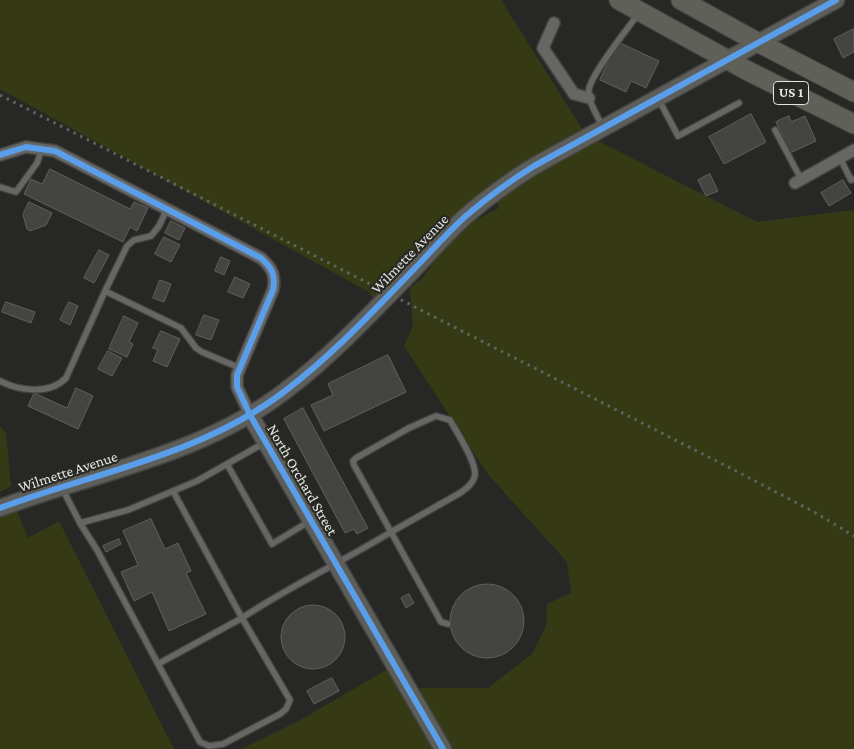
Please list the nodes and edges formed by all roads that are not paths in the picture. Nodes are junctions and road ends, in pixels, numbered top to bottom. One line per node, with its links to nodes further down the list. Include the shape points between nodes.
1 (619, 0): 4 (main road, US 1)
2 (681, 0): 6 (main road, US 1)
3 (836, 0): 6 (street, Wilmette Avenue)
4 (640, 12): 7 (main road, US 1); 9 (lane, via 597,73 589,89)
5 (554, 23): 9 (street, via 543,48 574,94)
6 (759, 43): 7 (street, Wilmette Avenue); 8 (main road, US 1)
7 (728, 60): 10 (street, Wilmette Avenue); 12 (main road, US 1)
8 (854, 92)
9 (590, 98): 13 (lane)
10 (658, 98): 11 (lane, via 678,136); 13 (street, Wilmette Avenue)
11 (739, 103)
12 (850, 121)
13 (603, 128): 26 (street, Wilmette Avenue, via 534,166 465,216 318,363)
14 (775, 130): 20 (lane)
15 (42, 149): 17 (street, North Orchard Street, via 26,148); 21 (lane, via 37,163 16,192); 22 (street, North Orchard Street, via 55,151)
16 (854, 150): 18 (street)
17 (0, 155)
18 (840, 158): 19 (lane, via 851,180); 20 (street)
19 (854, 178)
20 (798, 181)
21 (0, 187)
22 (167, 210): 23 (lane, via 151,236 134,240 127,246); 24 (street, North Orchard Street, via 261,258 272,268 273,290)
23 (104, 291): 24 (lane, via 181,328 196,348); 25 (lane, via 66,378 59,386 21,388)
24 (240, 368): 26 (street, North Orchard Street, via 237,387)
25 (0, 381)
26 (250, 415): 27 (street, North Orchard Street); 29 (street, Wilmette Avenue, via 192,443)
27 (265, 442): 28 (lane); 32 (street, North Orchard Street)
28 (227, 464): 30 (lane); 32 (lane, via 272,544)
29 (62, 488): 31 (street, Wilmette Avenue); 33 (lane)
30 (173, 491): 33 (lane, via 128,510); 36 (lane)
31 (0, 508)
32 (311, 521): 35 (street, North Orchard Street)
33 (80, 523): 38 (lane)
34 (391, 532): 34 (lane, via 470,486 475,476 474,466 450,420 436,416 353,461); 35 (lane); 37 (lane, via 441,622)
35 (336, 564): 36 (lane); 39 (street, North Orchard Street)
36 (242, 618): 38 (lane); 38 (lane, via 290,700 280,714 223,744 209,746 200,742)
37 (448, 624)
38 (158, 664)
39 (443, 749)

